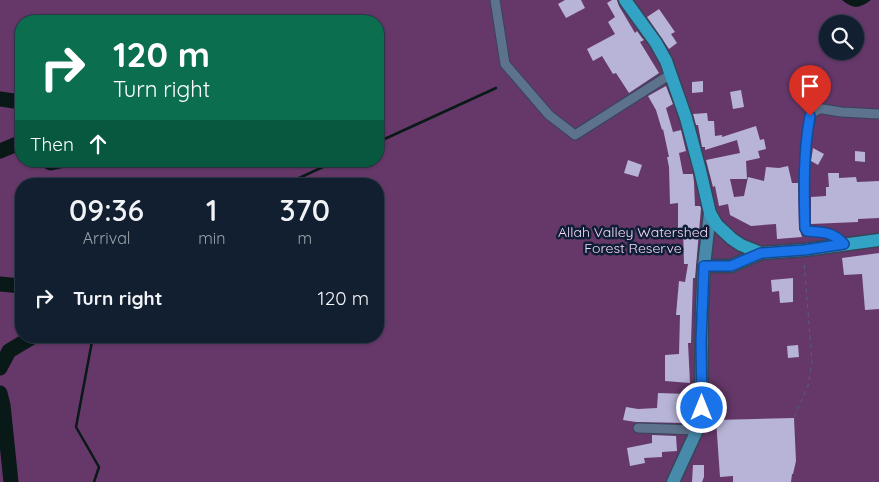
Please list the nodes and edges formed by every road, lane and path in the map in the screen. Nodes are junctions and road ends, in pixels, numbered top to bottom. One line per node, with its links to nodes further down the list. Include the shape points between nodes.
1 (495, 0): 3 (street, via 504,64 549,115 575,134)
2 (625, 0): 3 (main road, via 662,52)
3 (671, 74): 5 (main road, via 691,135)
4 (879, 114): 7 (street, via 819,109 810,116 804,181 805,228 807,231 834,234)
5 (710, 213): 9 (main road, via 732,240); 10 (main road)
6 (879, 240): 7 (main road)
7 (844, 244): 8 (main road)
8 (804, 250): 9 (main road); 11 (path, via 812,362 808,386)
9 (761, 253): 10 (main road, via 731,266)
10 (704, 266): 13 (main road, via 702,408)
11 (794, 417)
12 (638, 428): 13 (street)
13 (697, 430): 14 (main road)
14 (673, 482)

